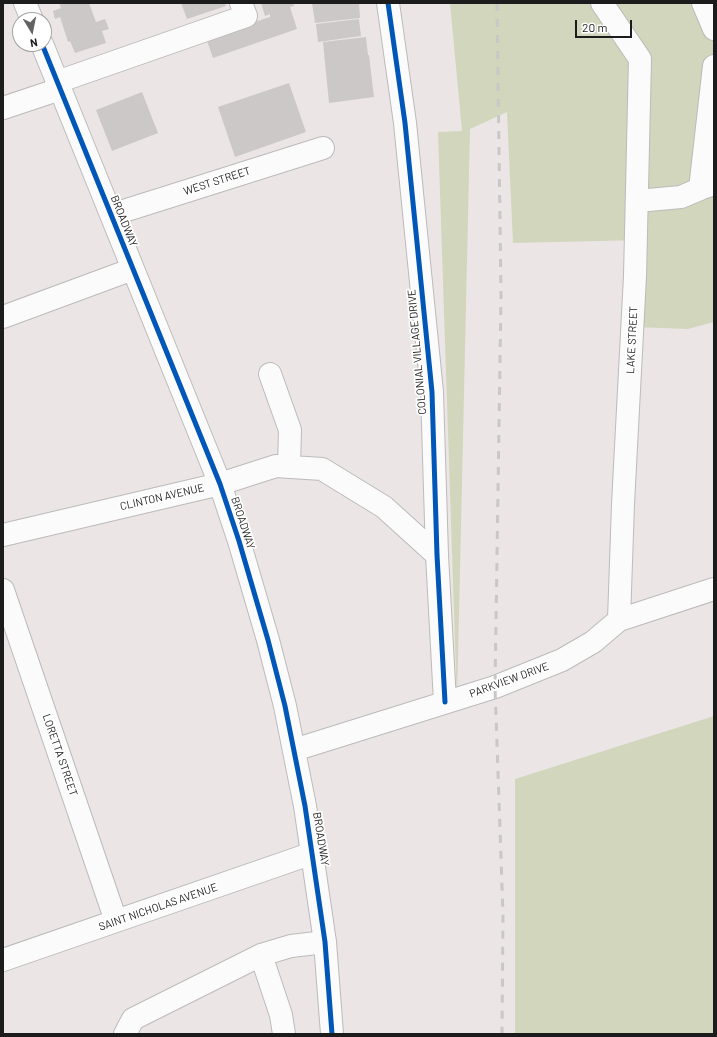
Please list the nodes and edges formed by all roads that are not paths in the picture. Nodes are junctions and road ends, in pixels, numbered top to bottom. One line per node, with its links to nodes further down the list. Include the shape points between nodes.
1 (241, 3): 8 (street, via 246,16)
2 (388, 3): 20 (street, COLONIAL VILLAGE DRIVE, via 405,123 432,392)
3 (602, 3): 12 (street, LAKE STREET, via 640,59)
4 (703, 3): 5 (street)
5 (714, 29)
6 (45, 52): 8 (street, BROADWAY)
7 (714, 66): 11 (street)
8 (58, 85): 9 (street); 13 (street, BROADWAY)
9 (3, 108)
10 (323, 148): 13 (street, WEST STREET)
11 (707, 186): 12 (street, via 681,197)
12 (637, 201): 23 (street, LAKE STREET)
13 (112, 215): 14 (street, BROADWAY)
14 (133, 269): 15 (street); 18 (street, BROADWAY)
15 (3, 317)
16 (270, 374): 17 (street, via 290,430)
17 (290, 467): 18 (street, CLINTON AVENUE, via 276,466); 20 (street, CLINTON AVENUE, via 322,469 384,507)
18 (220, 484): 19 (street, CLINTON AVENUE); 25 (street, BROADWAY, via 268,640)
19 (3, 535)
20 (437, 554): 24 (street, COLONIAL VILLAGE DRIVE)
21 (714, 589): 23 (street, PARKVIEW DRIVE)
22 (3, 590): 27 (street, LORETTA STREET)
23 (619, 620): 24 (street, PARKVIEW DRIVE, via 593,642 562,660 495,687)
24 (445, 702): 25 (street, PARKVIEW DRIVE)
25 (294, 750): 26 (street, BROADWAY)
26 (313, 853): 27 (street, SAINT NICHOLAS AVENUE); 28 (street, BROADWAY)
27 (116, 921): 30 (street, SAINT NICHOLAS AVENUE)
28 (325, 942): 29 (street, via 291,946); 33 (street, BROADWAY)
29 (262, 955): 31 (street, via 133,1019); 32 (street, via 281,1015)
30 (3, 960)
31 (125, 1034)
32 (284, 1034)
33 (332, 1034)

